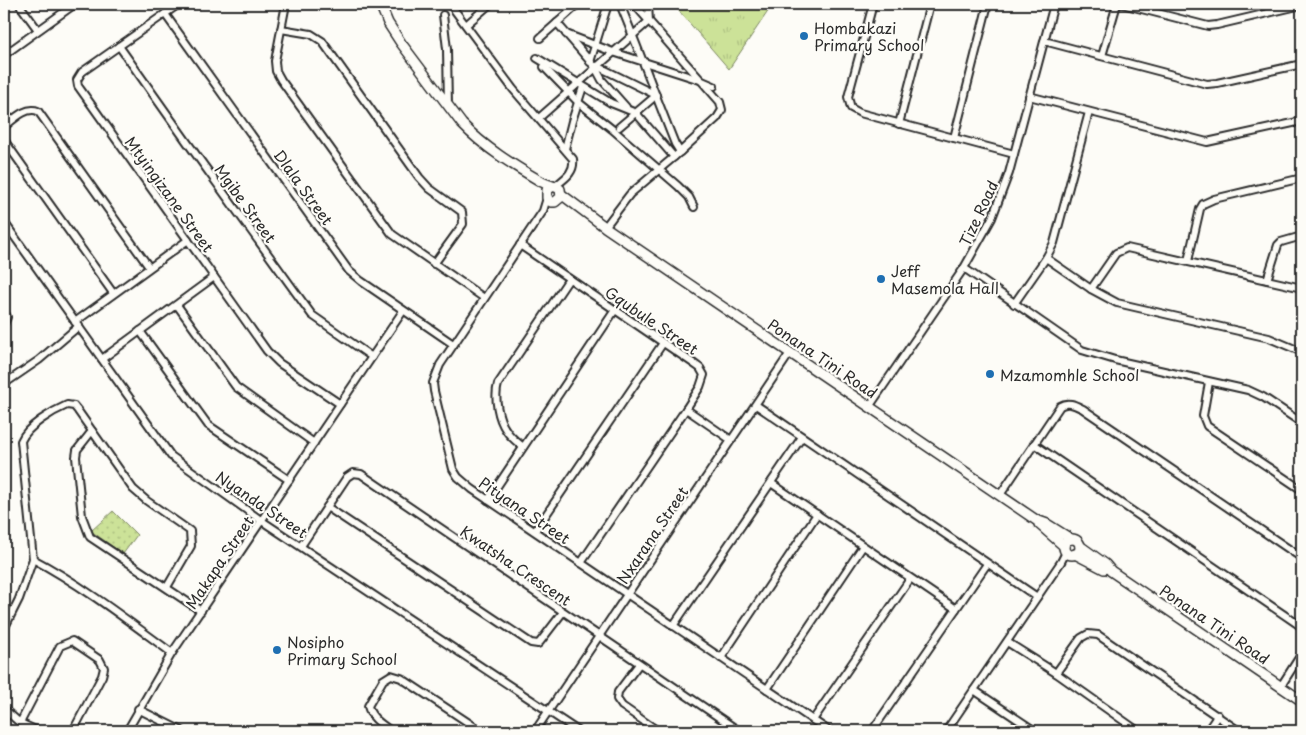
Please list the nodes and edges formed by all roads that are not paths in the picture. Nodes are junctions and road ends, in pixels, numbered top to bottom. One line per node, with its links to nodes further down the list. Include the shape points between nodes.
1 (19, 4): 26 (street)
2 (75, 4): 26 (street)
3 (178, 4): 20 (street, Mtyingizane Street)
4 (286, 4): 25 (street)
5 (380, 4): 48 (street, Ponana Tini Road, via 401,43)
6 (450, 4): 24 (street)
7 (490, 4): 24 (street)
8 (608, 4): 31 (street)
9 (620, 4): 28 (street)
10 (634, 4): 22 (street)
11 (648, 4): 22 (street)
12 (872, 4): 53 (street, via 848,101 857,112)
13 (930, 4): 53 (street)
14 (988, 4): 56 (street)
15 (1054, 4): 30 (street, Tize Road)
16 (1117, 4): 35 (street)
17 (1122, 4): 18 (street, via 1208,26)
18 (1302, 5)
19 (574, 8): 23 (street)
20 (165, 14): 32 (street, Mtyingizane Street); 90 (street, Dlala Street, via 349,271)
21 (443, 15): 48 (street)
22 (649, 21): 28 (street); 41 (street)
23 (557, 23): 27 (street); 29 (street)
24 (466, 25): 51 (street, via 513,89)
25 (281, 29): 76 (street, via 274,67 281,80 386,226); 76 (street, via 312,34 322,41 422,180 462,212 463,224)
26 (38, 30): 34 (street)
27 (566, 34): 31 (street); 39 (street)
28 (633, 35): 33 (street); 37 (street)
29 (540, 38)
30 (1044, 41): 35 (street); 45 (street, Tize Road)
31 (596, 45): 33 (street); 39 (street)
32 (119, 46): 72 (street, Mtyingizane Street, via 82,72 77,83); 98 (street, Mgibe Street, via 312,315)
33 (613, 52): 37 (street); 39 (street)
34 (4, 55)
35 (1102, 56): 38 (street, via 1207,84)
36 (537, 58): 42 (street)
37 (642, 60): 41 (street); 46 (street)
38 (1302, 64)
39 (594, 65): 42 (street); 46 (street); 49 (street, via 620,102)
40 (544, 67): 44 (street)
41 (700, 80): 43 (street); 59 (street, via 720,102 722,110)
42 (580, 85): 44 (street); 47 (street); 49 (street)
43 (714, 86)
44 (567, 92): 47 (street); 51 (street)
45 (1030, 96): 50 (street); 60 (street, Tize Road)
46 (655, 97): 49 (street); 59 (street)
47 (578, 102): 58 (street); 63 (street)
48 (448, 108): 62 (street, Ponana Tini Road, via 472,134)
49 (633, 112): 55 (street); 61 (street)
50 (1089, 112): 52 (street, via 1207,142); 74 (street, via 1056,237)
51 (539, 118): 58 (street)
52 (1302, 121)
53 (899, 124): 56 (street)
54 (4, 127): 77 (street, via 26,111 38,111)
55 (619, 127)
56 (954, 138): 60 (street)
57 (4, 140): 84 (street)
58 (565, 149): 65 (street, via 574,165)
59 (680, 152): 61 (street)
60 (1014, 154): 78 (street, Tize Road, via 992,218)
61 (674, 158): 63 (street)
62 (520, 169): 65 (street, Ponana Tini Road); 66 (street, Ponana Tini Road)
63 (659, 170): 67 (street, via 689,197); 70 (street, via 625,199)
64 (1302, 178): 75 (street, via 1204,204 1198,216)
65 (557, 190): 66 (street, via 547,190); 66 (street, via 560,199); 68 (street, Ponana Tini Road)
66 (550, 199): 68 (street, Ponana Tini Road); 73 (street, Pityana Street)
67 (694, 207)
68 (594, 220): 70 (street, Ponana Tini Road)
69 (4, 222): 91 (street, Nyanda Street)
70 (605, 227): 97 (street, Ponana Tini Road)
71 (1302, 236): 81 (street, via 1278,245)
72 (188, 240): 77 (street); 79 (street, Mtyingizane Street)
73 (520, 245): 80 (street, Gqubule Street); 85 (street, Pityana Street)
74 (1046, 258): 83 (street); 86 (street)
75 (1188, 261): 81 (street); 83 (street, via 1123,249 1112,258)
76 (434, 264): 85 (street)
77 (149, 267): 84 (street)
78 (964, 268): 86 (street); 104 (street, Tize Road)
79 (214, 277): 87 (street); 102 (street, Mtyingizane Street, via 270,355)
80 (569, 279): 88 (street, Gqubule Street); 112 (street, via 496,390 504,426)
81 (1267, 280): 82 (street)
82 (1302, 288)
83 (1091, 289): 96 (street, via 1118,303 1269,338)
84 (113, 293): 91 (street)
85 (484, 298): 95 (street, Pityana Street)
86 (1014, 304): 100 (street, via 1090,353)
87 (176, 305): 93 (street); 110 (street, via 236,387)
88 (615, 310): 94 (street, Gqubule Street); 112 (street)
89 (4, 311): 92 (street, via 7,317)
90 (403, 311): 95 (street, Dlala Street); 98 (street, Makapa Street)
91 (77, 323): 99 (street, Nyanda Street); 101 (street, via 39,360)
92 (4, 324)
93 (140, 331): 99 (street); 113 (street, via 208,425)
94 (663, 343): 105 (street, Gqubule Street, via 703,372 704,380); 122 (street)
95 (453, 344): 117 (street, Pityana Street, via 435,375 435,399 453,469 465,483)
96 (1302, 352)
97 (790, 353): 103 (street, Nxarana Street); 104 (street, Ponana Tini Road)
98 (372, 357): 102 (street, Makapa Street)
99 (102, 359): 121 (street, Nyanda Street, via 172,456)
100 (1209, 382): 106 (street, via 1254,393); 115 (street, via 1203,416 1207,426)
101 (4, 384)
102 (340, 404): 110 (street, Makapa Street)
103 (756, 405): 108 (street); 109 (street, Nxarana Street)
104 (869, 407): 116 (street, Ponana Tini Road)
105 (686, 409): 109 (street); 128 (street, Gqubule Street)
106 (1302, 423)
107 (92, 431): 127 (street, via 70,404 47,416 21,440); 131 (street, via 133,489 190,532 191,546); 131 (street, via 76,457 82,516 88,534)
108 (802, 437): 114 (street); 129 (street)
109 (731, 440): 132 (street, Nxarana Street)
110 (314, 443): 113 (street, Makapa Street)
111 (1034, 444): 116 (street); 126 (street, via 1060,406 1068,403 1083,409); 138 (street)
112 (523, 447): 117 (street)
113 (290, 480): 121 (street, Makapa Street)
114 (771, 483): 119 (street); 137 (street)
115 (1302, 490)
116 (1000, 495): 120 (street, Ponana Tini Road)
117 (488, 500): 122 (street, Pityana Street)
118 (327, 507): 123 (street, Kwatsha Crescent); 136 (street, via 526,641 538,644); 136 (street, Kwatsha Crescent, via 349,475 361,474)
119 (817, 514): 124 (street); 144 (street)
120 (1036, 520): 125 (street, Ponana Tini Road); 125 (street, Ponana Tini Road, via 1071,539 1066,542)
121 (262, 521): 123 (street, Nyanda Street); 135 (street, Makapa Street)
122 (534, 531): 128 (street, Pityana Street)
123 (301, 546): 153 (street, Nyanda Street)
124 (863, 546): 130 (street); 148 (street)
125 (1071, 551): 133 (street); 147 (street, Ponana Tini Road, via 1105,564)
126 (1302, 558)
127 (33, 559): 139 (street); 142 (street, via 115,611)
128 (581, 563): 132 (street, Pityana Street)
129 (987, 564): 133 (street); 134 (street)
130 (910, 579): 134 (street); 155 (street)
131 (167, 587): 135 (street)
132 (627, 594): 137 (street, Pityana Street); 140 (street, Nxarana Street)
133 (1037, 597): 141 (street)
134 (956, 609): 168 (street)
135 (201, 611): 142 (street, Makapa Street)
136 (562, 612): 140 (street, Kwatsha Crescent)
137 (673, 626): 144 (street, Pityana Street)
138 (1302, 627)
139 (4, 629)
140 (599, 636): 145 (street, Kwatsha Crescent); 153 (street, Nxarana Street)
141 (1006, 642): 146 (street); 149 (street)
142 (172, 653): 152 (street, Makapa Street)
143 (1302, 653): 147 (street)
144 (721, 658): 148 (street, Pityana Street)
145 (639, 664): 165 (street, via 618,692 617,699); 166 (street, Kwatsha Crescent)
146 (1056, 673): 154 (street, via 1081,638 1088,634 1098,635); 171 (street)
147 (1281, 686): 150 (street, Ponana Tini Road)
148 (767, 689): 155 (street, Pityana Street)
149 (974, 690): 169 (street); 170 (street)
150 (1302, 701)
151 (4, 709): 156 (street)
152 (138, 709): 159 (street, Makapa Street); 160 (street)
153 (549, 711): 163 (street, Nxarana Street); 164 (street, Nyanda Street)
154 (1218, 715): 172 (street); 173 (street)
155 (813, 720): 167 (street, Pityana Street)
156 (20, 722): 157 (street); 158 (street, via 60,646 72,641 100,660 104,668)
157 (38, 731)
158 (73, 731)
159 (127, 731)
160 (182, 731)
161 (391, 731): 162 (street, via 380,724 368,706 383,680 391,675 401,678)
162 (481, 731)
163 (535, 731)
164 (578, 731)
165 (658, 731)
166 (739, 731)
167 (830, 731)
168 (872, 731)
169 (946, 731)
170 (1035, 731)
171 (1138, 731)
172 (1207, 731)
173 (1239, 731)

